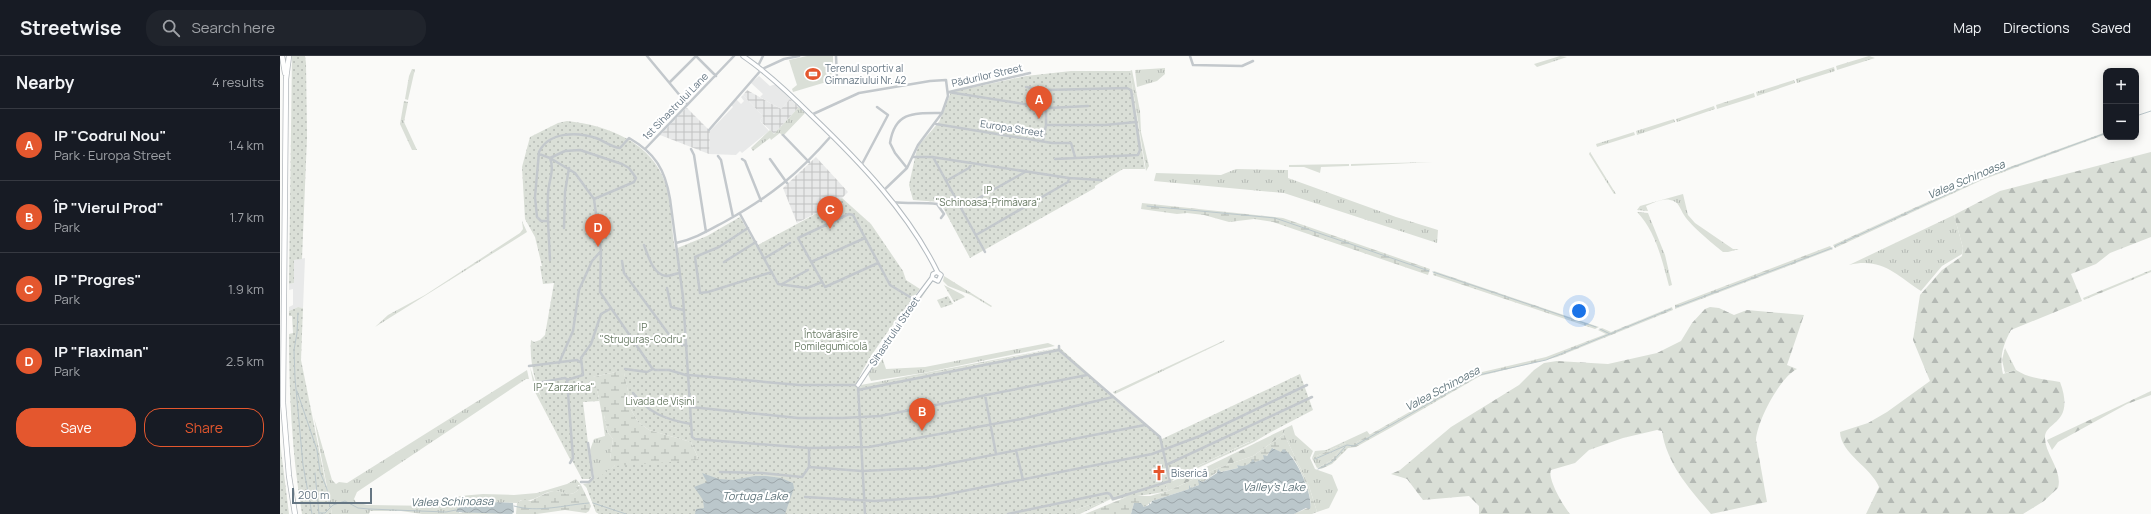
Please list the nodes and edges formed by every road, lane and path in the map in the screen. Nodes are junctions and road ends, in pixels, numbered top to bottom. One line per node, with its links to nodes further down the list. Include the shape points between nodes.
1 (282, 56): 15 (highway)
2 (289, 56): 15 (highway)
3 (647, 56): 17 (street)
4 (734, 56): 14 (street, 1st Sihastrului Lane)
5 (743, 56): 11 (street)
6 (763, 56): 11 (street)
7 (799, 56): 12 (street, via 784,59)
8 (836, 56): 16 (street, via 837,78)
9 (1190, 56): 10 (street, via 1193,65 1242,66)
10 (1253, 61)
11 (758, 66): 12 (street)
12 (762, 69): 26 (street); 30 (street)
13 (1030, 73): 20 (street, Pădurilor Street)
14 (716, 76): 17 (street, 1st Sihastrului Lane, via 696,56); 21 (street, 1st Sihastrului Lane)
15 (286, 79): 92 (highway)
16 (834, 81)
17 (670, 82): 21 (street)
18 (1026, 87): 19 (street)
19 (1046, 90): 23 (street); 27 (street, via 1129,88)
20 (948, 92): 23 (street); 25 (street, Pădurilor Street); 26 (street, Pădurilor Street, via 944,79 859,93)
21 (687, 104): 34 (street, 1st Sihastrului Lane)
22 (1088, 106): 23 (street)
23 (1046, 107): 29 (street)
24 (877, 108): 47 (street, via 888,115)
25 (942, 113): 28 (street, Pădurilor Street); 49 (street, via 902,117 898,121 890,144)
26 (811, 115): 32 (street)
27 (1136, 122): 29 (street); 40 (street, via 1140,154)
28 (936, 124): 33 (street, Europa Street); 38 (street, Pădurilor Street, via 920,141)
29 (1046, 125): 33 (street)
30 (709, 130)
31 (783, 135): 45 (street)
32 (832, 135): 45 (street); 47 (street)
33 (1043, 140): 40 (street, Europa Street, via 1071,143)
34 (646, 148): 36 (street, via 629,138 623,146 617,148 585,135 565,134 551,140 541,148); 69 (street, via 668,184)
35 (691, 149): 66 (street)
36 (539, 154): 41 (street); 63 (street, via 535,197 537,217 541,221)
37 (718, 156): 61 (street)
38 (913, 157): 39 (street); 49 (street, Pădurilor Street)
39 (932, 157): 46 (street); 53 (street)
40 (1075, 157): 44 (street)
41 (550, 158): 48 (street); 56 (street, via 565,151 580,150 622,164 634,174 634,182); 63 (street, via 552,175 548,193)
42 (742, 159): 57 (street)
43 (770, 159): 54 (street)
44 (1055, 159)
45 (809, 162): 54 (street)
46 (972, 163): 50 (street); 53 (street, via 969,168)
47 (860, 167): 55 (street)
48 (569, 168): 56 (street, via 579,177); 64 (street)
49 (907, 168): 55 (street, Pădurilor Street)
50 (1026, 171): 51 (street); 59 (street)
51 (1069, 178): 52 (street); 67 (street, via 1068,182)
52 (1101, 180)
53 (946, 181): 59 (street)
54 (787, 183): 57 (street)
55 (883, 191): 58 (street)
56 (594, 199): 73 (street)
57 (761, 201): 60 (street)
58 (890, 202): 62 (street, via 937,204 944,214); 84 (street, via 930,257)
59 (961, 208): 67 (street)
60 (740, 214): 61 (street); 65 (street)
61 (733, 217): 66 (street)
62 (941, 218)
63 (548, 221): 76 (street)
64 (564, 228)
65 (748, 228): 70 (street); 82 (street, via 719,247 695,257 700,293)
66 (706, 232): 69 (street, via 691,240)
67 (976, 235): 74 (street)
68 (865, 238): 79 (street); 79 (street, via 851,214 801,236 798,240); 80 (street)
69 (676, 242): 83 (street)
70 (756, 242): 75 (street); 78 (street)
71 (790, 243): 75 (street)
72 (644, 245): 83 (street, via 650,262 660,273 667,276)
73 (600, 251): 90 (street, via 600,290); 97 (street, via 592,261 579,290 573,331)
74 (985, 252)
75 (765, 258): 82 (street)
76 (550, 260)
77 (622, 261): 93 (street, via 624,273 670,336 676,342)
78 (724, 262)
79 (811, 262): 86 (street)
80 (878, 263): 86 (street, via 825,287); 89 (street, via 890,285)
81 (808, 270): 87 (street)
82 (772, 272): 87 (street, via 778,284)
83 (679, 273): 91 (street)
84 (938, 273): 85 (street, Sihastrului Street, via 933,274); 85 (street, Sihastrului Street, via 941,276 939,280 935,281)
85 (932, 278): 89 (street, Sihastrului Street)
86 (822, 282): 87 (street, via 806,288)
87 (782, 285)
88 (667, 288): 91 (street, via 671,307)
89 (915, 300): 106 (street, Sihastrului Street)
90 (610, 309): 96 (street, via 601,314 591,344); 100 (street, via 618,316)
91 (683, 310): 93 (street)
92 (281, 346): 131 (highway, via 285,437)
93 (687, 346): 102 (street)
94 (1059, 346): 95 (street)
95 (1059, 350): 101 (street); 106 (street)
96 (581, 362): 97 (street, via 576,360); 103 (street, via 583,375)
97 (559, 364): 98 (street)
98 (529, 366)
99 (626, 369): 100 (street, via 647,372)
100 (653, 369): 102 (street)
101 (1087, 374): 108 (street); 109 (street)
102 (689, 375): 106 (street); 111 (street)
103 (568, 380): 104 (street, via 565,378); 122 (street, via 574,458)
104 (537, 383)
105 (1307, 385): 120 (street)
106 (858, 388): 112 (street)
107 (632, 393): 113 (street, via 641,404 656,414)
108 (985, 395): 112 (street, via 885,415); 115 (street)
109 (1113, 397): 114 (street); 115 (street)
110 (1312, 397): 123 (street)
111 (691, 408): 112 (street, via 798,418); 113 (street)
112 (859, 417): 117 (street)
113 (691, 424): 118 (street, via 692,437 698,440)
114 (1145, 424): 119 (street); 120 (street, via 1160,437)
115 (990, 425): 117 (street, via 882,446); 121 (street)
116 (588, 443): 128 (street, via 593,478 589,482)
117 (861, 447): 118 (street); 125 (street)
118 (809, 448): 124 (street)
119 (1016, 450): 121 (street); 127 (street)
120 (1164, 451): 123 (street); 127 (street)
121 (996, 454): 125 (street, via 926,468)
122 (570, 463)
123 (1166, 465): 133 (street, via 1170,481 1113,500 1110,494 1106,493)
124 (809, 466): 125 (street); 126 (street, via 802,477 762,472)
125 (862, 471): 130 (street)
126 (720, 472)
127 (1023, 480): 130 (street, via 932,497)
128 (581, 482)
129 (805, 497): 130 (street)
130 (864, 501): 132 (street)
131 (296, 514)
132 (865, 514)
133 (1008, 514)

